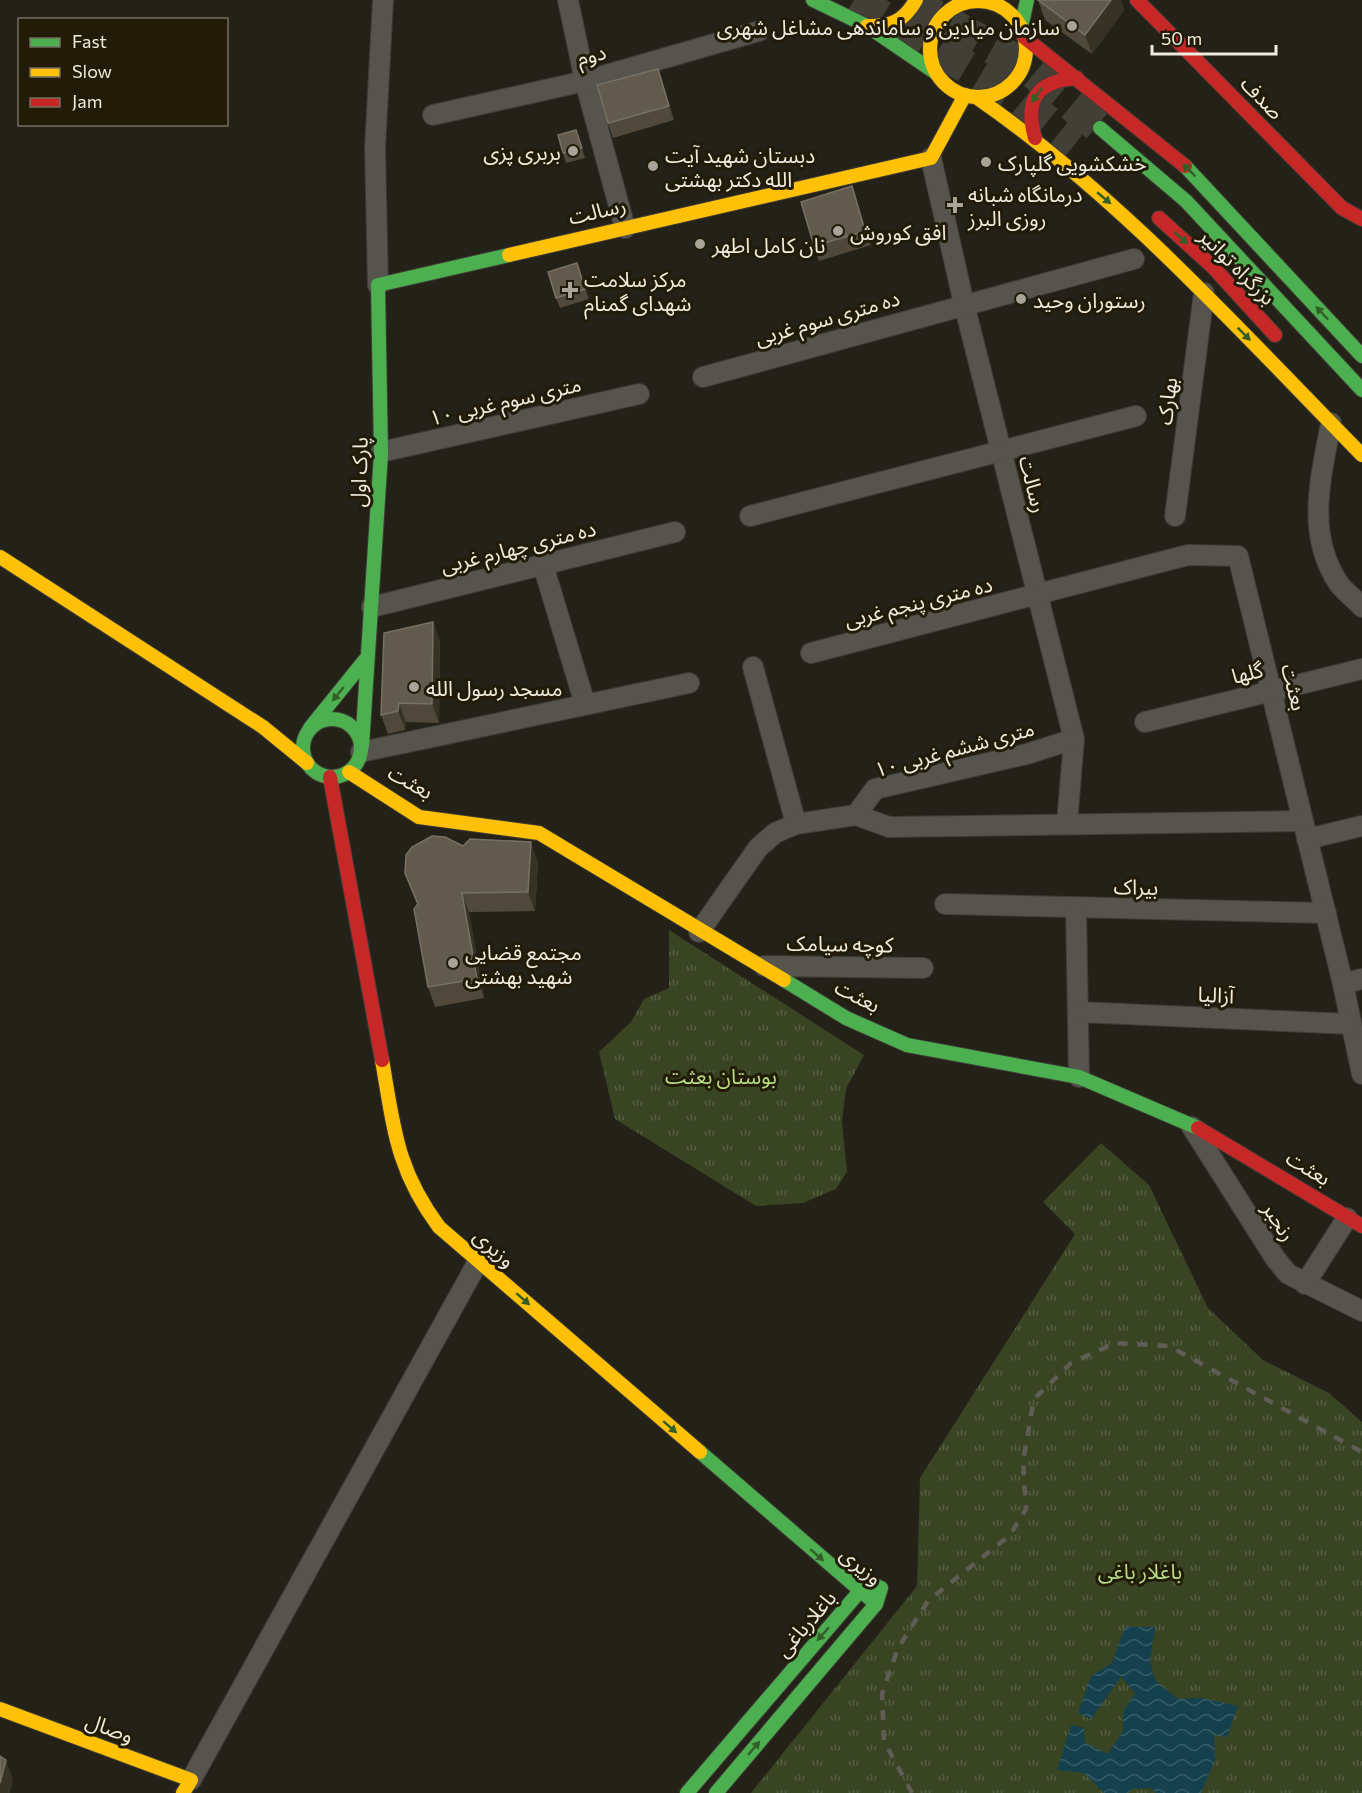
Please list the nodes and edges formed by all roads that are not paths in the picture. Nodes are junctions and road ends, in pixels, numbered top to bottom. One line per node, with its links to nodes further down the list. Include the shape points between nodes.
1 (383, 0): 23 (street, via 375,148)
2 (568, 0): 13 (street)
3 (813, 0): 8 (main road)
4 (916, 0): 8 (main road, via 905,19 887,28)
5 (1027, 0): 10 (main road)
6 (1137, 0): 20 (main road, صدف, via 1342,208)
7 (971, 1): 10 (main road, via 998,5); 11 (main road, via 953,8 934,30 930,44)
8 (867, 27): 11 (main road)
9 (759, 31): 13 (street, دوم)
10 (1022, 33): 12 (main road); 14 (main road, via 1026,52 1015,79 997,92)
11 (936, 73): 14 (main road, via 949,87)
12 (1077, 78): 17 (main road, one-way to 17, via 1058,78 1036,94 1029,121); 27 (main road, one-way to 12, via 1185,166)
13 (585, 81): 15 (street, دوم); 21 (street)
14 (971, 96): 17 (main road); 18 (main road)
15 (433, 115)
16 (1100, 128): 29 (main road, بزرگراه توانیر, via 1186,201)
17 (1035, 138): 24 (main road, one-way to 24, via 1141,229)
18 (932, 158): 21 (main road, رسالت); 25 (street, رسالت)
19 (1146, 206): 26 (main road, بزرگراه توانیر, one-way to 26, via 1213,267)
20 (1362, 219)
21 (625, 228): 23 (main road, رسالت)
22 (1134, 259): 25 (street, ده متری سوم غربی)
23 (378, 285): 34 (main road, پارک اول)
24 (1204, 293): 32 (main road, one-way to 32); 37 (street, بهارک)
25 (964, 304): 28 (street, ده متری سوم غربی); 33 (street, رسالت)
26 (1283, 342)
27 (1362, 356)
28 (703, 377)
29 (1362, 390)
30 (639, 394): 34 (street, ۱۰ متری سوم غربی)
31 (1136, 416): 33 (street)
32 (1331, 423): 35 (main road); 44 (street, via 1316,508 1322,548 1339,584)
33 (1001, 451): 36 (street); 42 (street, رسالت)
34 (381, 452): 43 (main road, پارک اول)
35 (1362, 455)
36 (750, 516)
37 (1175, 516)
38 (675, 532): 41 (street, ده متری چهارم غربی)
39 (1238, 556): 42 (street, ده متری پنجم غربی, via 1188,555); 50 (street, بعثت)
40 (0, 557): 53 (main road)
41 (543, 565): 43 (street, ده متری چهارم غربی); 51 (street)
42 (1037, 595): 45 (street, ده متری پنجم غربی); 55 (street, رسالت)
43 (372, 607): 46 (main road, پارک اول)
44 (1362, 607)
45 (811, 653)
46 (365, 660): 54 (main road, one-way to 54); 56 (main road, پارک اول)
47 (753, 667): 62 (street)
48 (1362, 669): 50 (street, گلها)
49 (689, 683): 51 (street)
50 (1271, 691): 52 (street, گلها); 64 (street, بعثت)
51 (585, 704): 56 (street)
52 (1145, 723)
53 (263, 727): 54 (main road); 57 (main road)
54 (311, 728): 56 (main road, via 327,719 346,722 354,728); 57 (main road, via 303,745)
55 (1074, 739): 60 (street, ۱۰ متری ششم غربی, via 1027,754 875,789); 61 (street, رسالت)
56 (361, 749): 58 (main road)
57 (307, 763): 59 (main road)
58 (349, 772): 59 (main road); 68 (main road, بعثت, via 419,817 539,833)
59 (330, 777): 78 (main road, وزیری, via 399,1154 420,1202 439,1227)
60 (856, 815): 61 (street, via 889,826); 62 (street)
61 (1066, 823): 64 (street)
62 (796, 824): 68 (street, via 775,833 758,848)
63 (1362, 826): 64 (street)
64 (1305, 830): 67 (street, بعثت)
65 (945, 904): 66 (street, بیراک)
66 (1076, 908): 67 (street, بیراک); 72 (street)
67 (1326, 913): 71 (street, بعثت)
68 (699, 932): 69 (main road, بعثت)
69 (758, 966): 70 (street, کوچه سیامک); 75 (main road, بعثت, via 846,1018 907,1046)
70 (923, 968)
71 (1352, 981): 73 (street, بعثت)
72 (1078, 1012): 73 (street, آزالیا); 75 (street)
73 (1351, 1024): 74 (street, بعثت)
74 (1362, 1074)
75 (1079, 1077): 76 (main road, بعثت)
76 (1189, 1122): 77 (main road, بعثت); 79 (street, رنجبر, via 1275,1258 1288,1274)
77 (1354, 1222): 79 (street)
78 (479, 1260): 81 (main road, وزیری, one-way to 81); 84 (street)
79 (1305, 1284): 80 (street, رنجبر)
80 (1362, 1311)
81 (860, 1592): 82 (main road, وزیری); 82 (main road, باغلارباغی, via 882,1584); 85 (main road, باغلارباغی, one-way to 85)
82 (876, 1604): 86 (main road, باغلارباغی, one-way to 82)
83 (0, 1709): 84 (main road, وصال)
84 (187, 1786)
85 (687, 1793)
86 (716, 1793)

